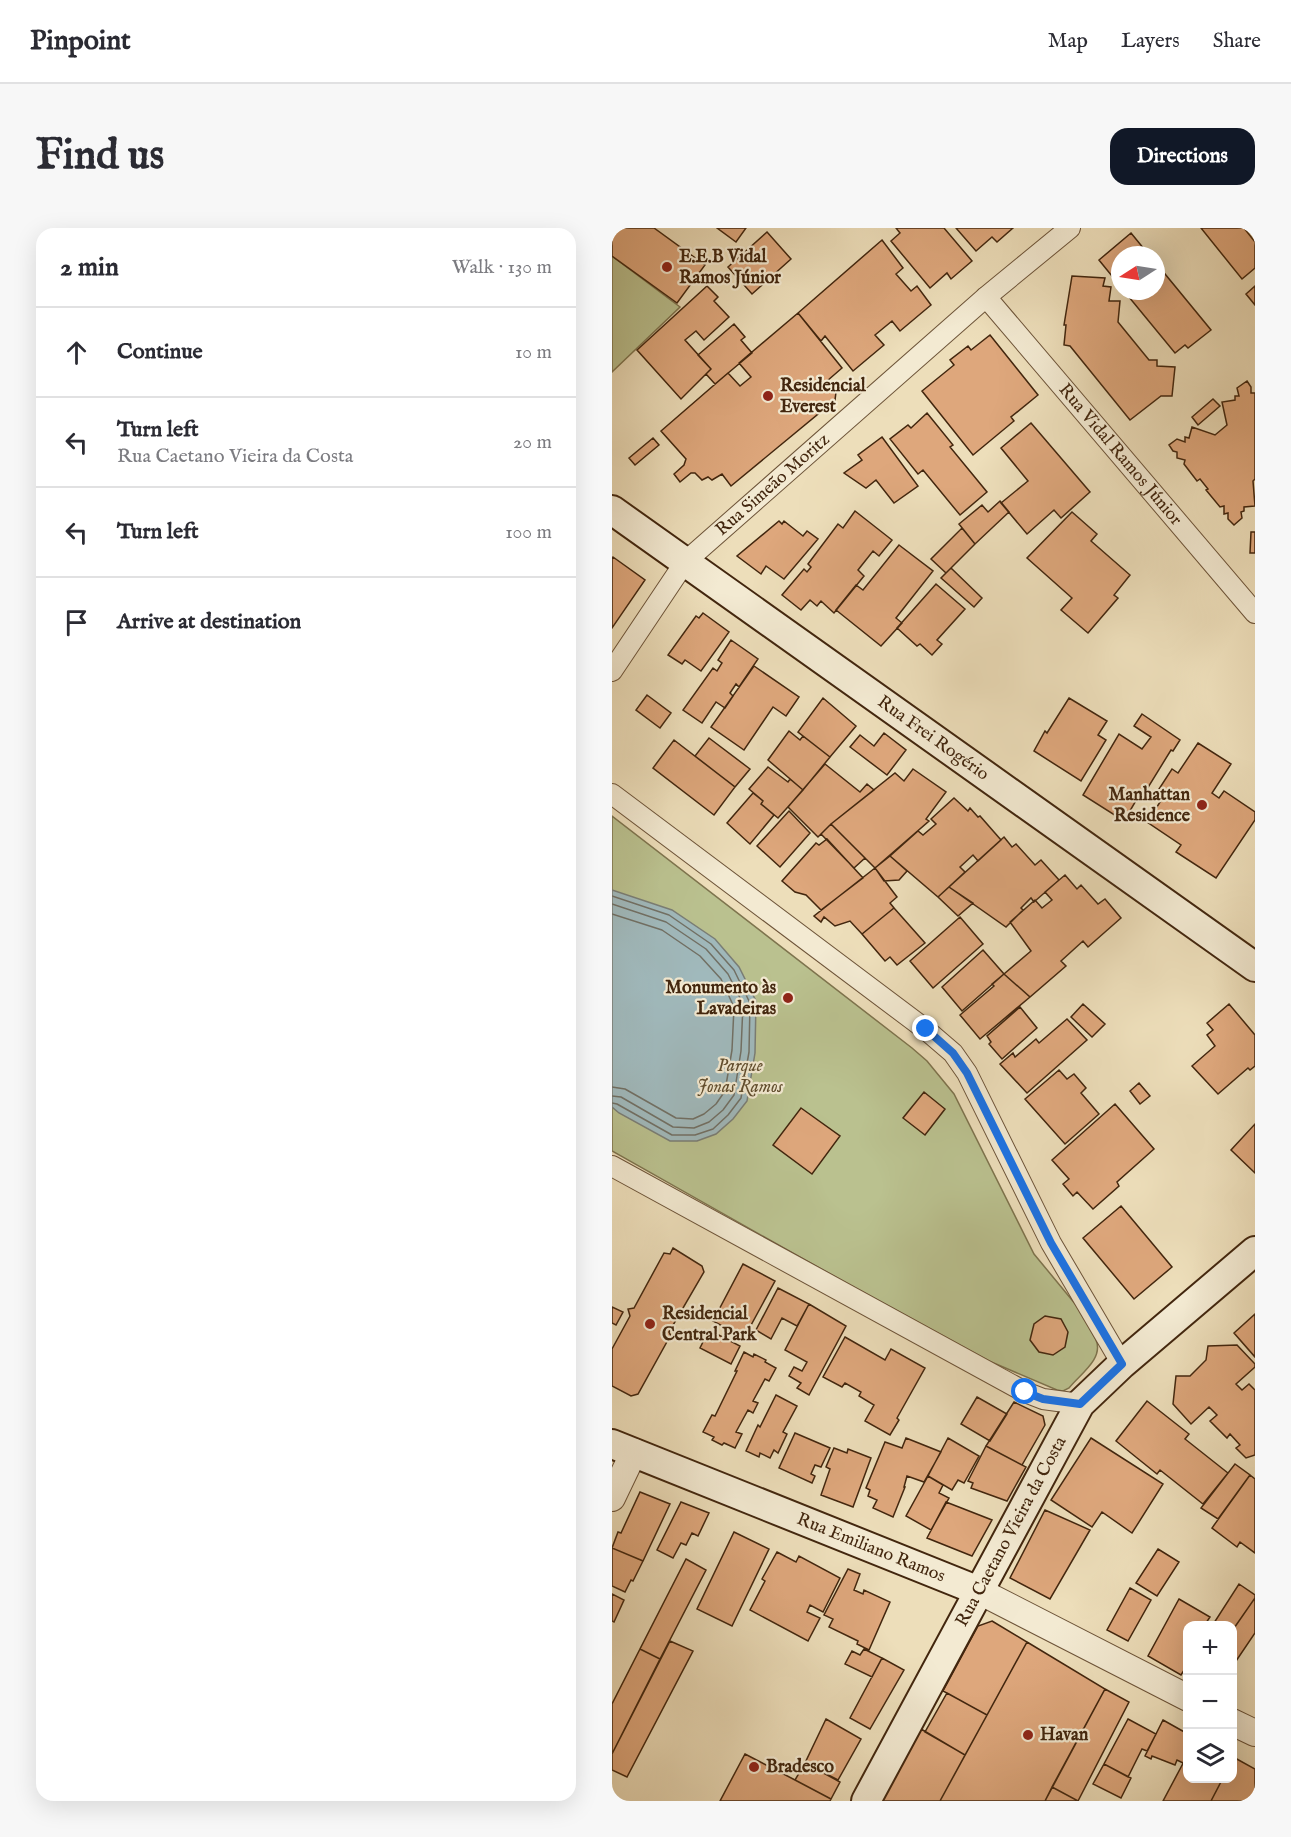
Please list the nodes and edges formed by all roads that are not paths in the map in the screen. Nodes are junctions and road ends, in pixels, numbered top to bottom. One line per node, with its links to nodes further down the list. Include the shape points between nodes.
1 (1070, 228): 2 (street, Rua Simeão Moritz)
2 (986, 297): 4 (street, Rua Simeão Moritz); 5 (street, Rua Vidal Ramos Júnior)
3 (612, 510): 4 (main road, Rua Frei Rogério)
4 (685, 562): 6 (street, Rua Simeão Moritz); 8 (main road, Rua Frei Rogério)
5 (1255, 613)
6 (612, 671)
7 (612, 794): 11 (street, via 953,1053 967,1073 1051,1243)
8 (1255, 968)
9 (612, 1166): 12 (street, via 1025,1392 1043,1399)
10 (1255, 1251): 11 (main road, Rua Caetano Vieira da Costa)
11 (1122, 1364): 12 (main road, Rua Caetano Vieira da Costa)
12 (1080, 1404): 15 (main road, Rua Caetano Vieira da Costa)
13 (623, 1448): 14 (street); 15 (main road, Rua Emiliano Ramos)
14 (612, 1498)
15 (979, 1591): 16 (street, Rua Emiliano Ramos); 19 (main road, Rua Caetano Vieira da Costa)
16 (1183, 1695)
17 (1237, 1724): 18 (street)
18 (1255, 1733)
19 (866, 1801)

